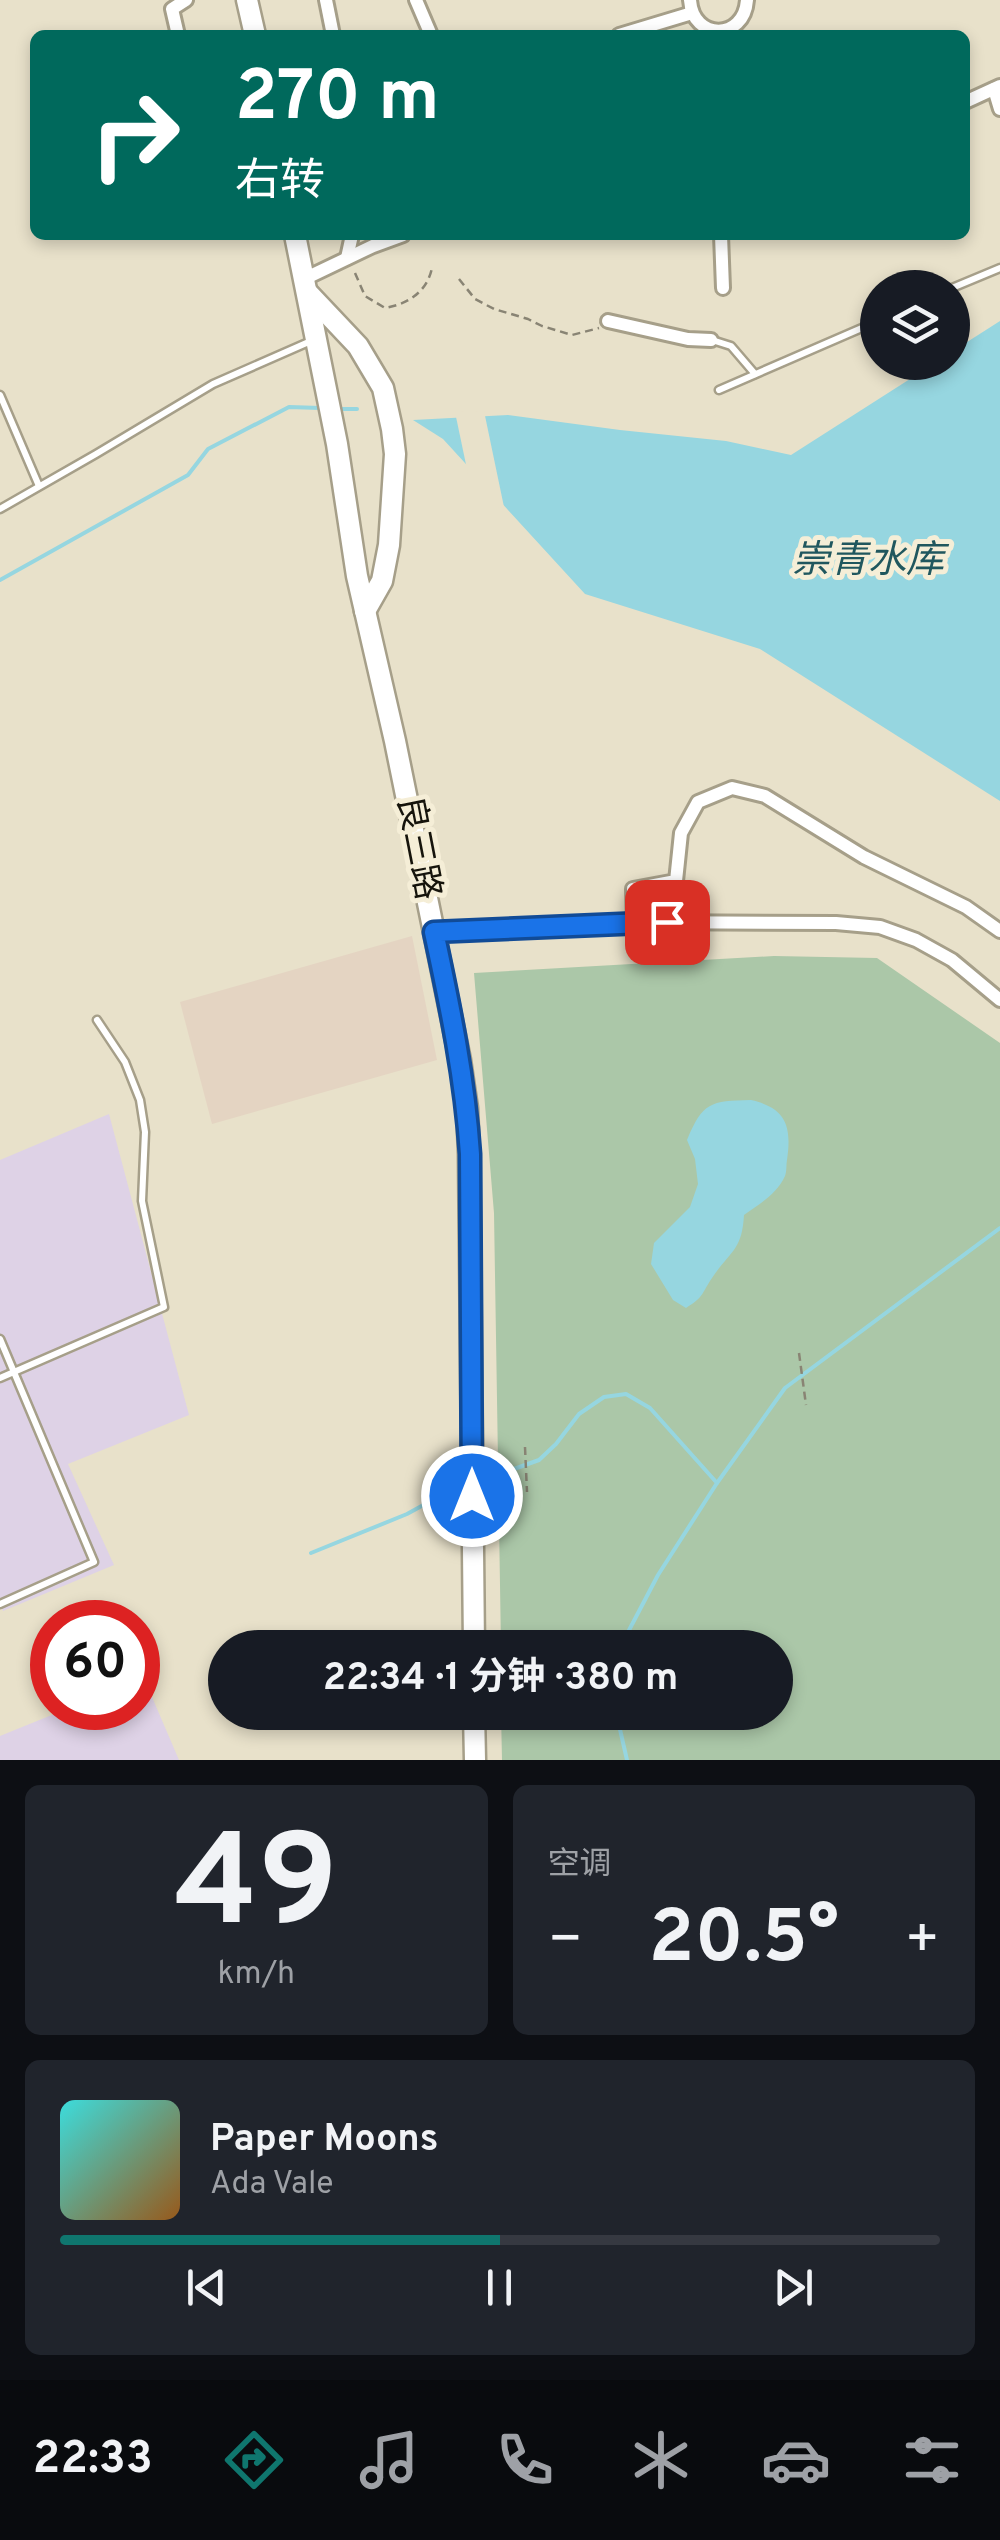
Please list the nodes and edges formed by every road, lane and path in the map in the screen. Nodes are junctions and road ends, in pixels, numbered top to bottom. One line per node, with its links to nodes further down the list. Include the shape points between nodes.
1 (186, 0): 7 (street, via 172,9)
2 (247, 0): 8 (main road)
3 (326, 0): 9 (street)
4 (416, 0): 10 (street)
5 (747, 0): 13 (street)
6 (691, 6): 11 (street); 12 (street)
7 (177, 30)
8 (253, 30)
9 (332, 30)
10 (429, 30)
11 (631, 30)
12 (709, 30)
13 (737, 30)
14 (997, 88): 15 (street); 16 (street)
15 (970, 100)
16 (1000, 108)
17 (296, 240): 26 (main road, 良三路)
18 (351, 240): 21 (street)
19 (390, 240): 21 (street)
20 (721, 240): 27 (street)
21 (347, 258): 22 (path, via 365,296 385,308 417,295); 26 (street)
22 (432, 268)
23 (1000, 268): 25 (lane)
24 (459, 279): 28 (path, via 494,309 572,335)
25 (970, 280)
26 (305, 286): 30 (main road, 良三路); 37 (main road, via 358,346 383,388 392,429 388,545 382,582)
27 (724, 288)
28 (608, 321): 31 (street)
29 (860, 329): 32 (lane)
30 (315, 339): 35 (lane, via 213,384); 37 (main road, 良三路)
31 (711, 340): 32 (lane, via 731,346)
32 (755, 374): 33 (lane)
33 (719, 390)
34 (0, 395): 35 (lane)
35 (40, 486): 36 (lane)
36 (0, 508)
37 (365, 611): 40 (main road, 良三路)
38 (634, 922): 39 (street, via 632,889 676,881 681,833 698,802 732,788 764,796); 40 (street); 41 (street, via 880,927 952,960)
39 (1000, 931)
40 (434, 932): 51 (main road, 良三路, via 469,1139)
41 (1000, 1000)
42 (96, 1020): 45 (lane, via 125,1062 140,1100 142,1202 164,1307)
43 (0, 1339): 45 (lane)
44 (799, 1354): 47 (path)
45 (14, 1372): 46 (lane); 50 (lane, via 94,1562)
46 (0, 1378)
47 (806, 1405)
48 (525, 1447): 49 (path)
49 (527, 1492)
50 (0, 1604)
51 (474, 1630)
52 (474, 1730): 53 (main road)
53 (474, 1760)

